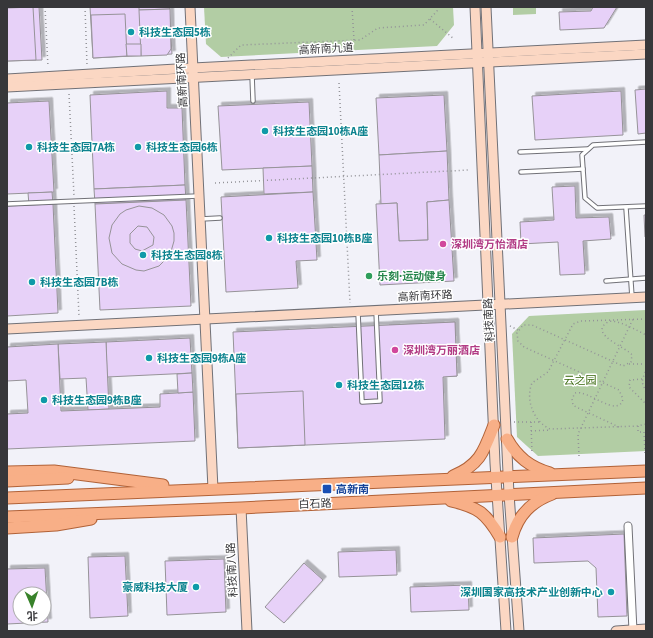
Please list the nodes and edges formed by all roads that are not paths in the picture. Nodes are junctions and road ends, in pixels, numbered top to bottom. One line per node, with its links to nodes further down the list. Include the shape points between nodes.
1 (190, 7): 8 (street, 高新南环路)
2 (475, 7): 6 (street, 科技南路)
3 (486, 7): 7 (street, 科技南路)
4 (646, 45): 7 (street, 高新南九道)
5 (646, 54): 7 (street, 高新南九道)
6 (478, 58): 7 (street, 高新南九道); 8 (street, 高新南九道); 9 (street, 高新南九道); 30 (street, 科技南路)
7 (488, 58): 29 (street, 科技南路)
8 (193, 72): 9 (street, 高新南九道); 10 (street, 高新南九道); 11 (street, 高新南九道); 18 (street, 高新南环路)
9 (252, 74): 12 (lane)
10 (7, 79)
11 (7, 87)
12 (253, 102)
13 (646, 142): 14 (lane, via 593,144)
14 (588, 149): 15 (lane); 16 (lane, via 582,155)
15 (520, 152)
16 (583, 169): 17 (lane); 21 (lane, via 585,198 597,208)
17 (521, 172)
18 (199, 196): 19 (lane); 23 (street, 高新南环路)
19 (7, 204)
20 (646, 206): 21 (lane)
21 (626, 208): 25 (lane)
22 (220, 218): 23 (lane)
23 (200, 219): 33 (street, 高新南环路)
24 (646, 278): 25 (lane)
25 (631, 279): 26 (lane); 28 (lane)
26 (606, 281)
27 (646, 297): 28 (street, 高新南环路)
28 (632, 298): 29 (street, 高新南环路)
29 (500, 304): 30 (street, 高新南环路); 36 (street, 科技南路)
30 (488, 305): 31 (street, 高新南环路); 35 (street, 科技南路)
31 (376, 311): 32 (street, 高新南环路); 32 (lane, via 380,401 374,402 362,402)
32 (358, 312): 33 (street, 高新南环路)
33 (205, 320): 34 (street); 47 (street, 高新南环路)
34 (7, 329)
35 (494, 425): 41 (street, 科技南路); 43 (main road, via 477,462 463,472)
36 (507, 439): 39 (main road, via 513,450 528,464); 42 (street, 科技南路)
37 (646, 471): 39 (main road, 白石路)
38 (7, 472): 40 (main road, via 54,471)
39 (558, 475): 42 (main road, 白石路)
40 (100, 477): 44 (main road); 46 (main road)
41 (496, 477): 42 (main road, 白石路); 43 (main road, 白石路); 50 (street, 科技南路)
42 (508, 477): 49 (street, 科技南路)
43 (446, 479): 47 (main road, 白石路)
44 (7, 482)
45 (646, 488): 48 (main road, 白石路)
46 (190, 489): 47 (main road, 白石路); 51 (main road, 白石路)
47 (213, 489)
48 (559, 492): 49 (main road, 白石路); 59 (main road, via 529,507 519,519)
49 (509, 494): 50 (main road, 白石路); 59 (street, 科技南路)
50 (497, 495): 52 (main road, 白石路); 58 (street, 科技南路)
51 (7, 498)
52 (430, 498): 53 (main road, 白石路); 58 (main road, via 462,503 475,508 489,519)
53 (241, 508): 54 (main road, 白石路); 61 (street, 科技南八路)
54 (137, 512): 55 (main road, 白石路); 57 (main road, via 56,525)
55 (7, 517)
56 (628, 526): 65 (street)
57 (7, 528)
58 (500, 537): 62 (street, 科技南路)
59 (512, 537): 63 (street, 科技南路)
60 (646, 630): 65 (street)
61 (247, 631)
62 (506, 631)
63 (519, 631)
64 (616, 631): 65 (street)
65 (633, 631)

